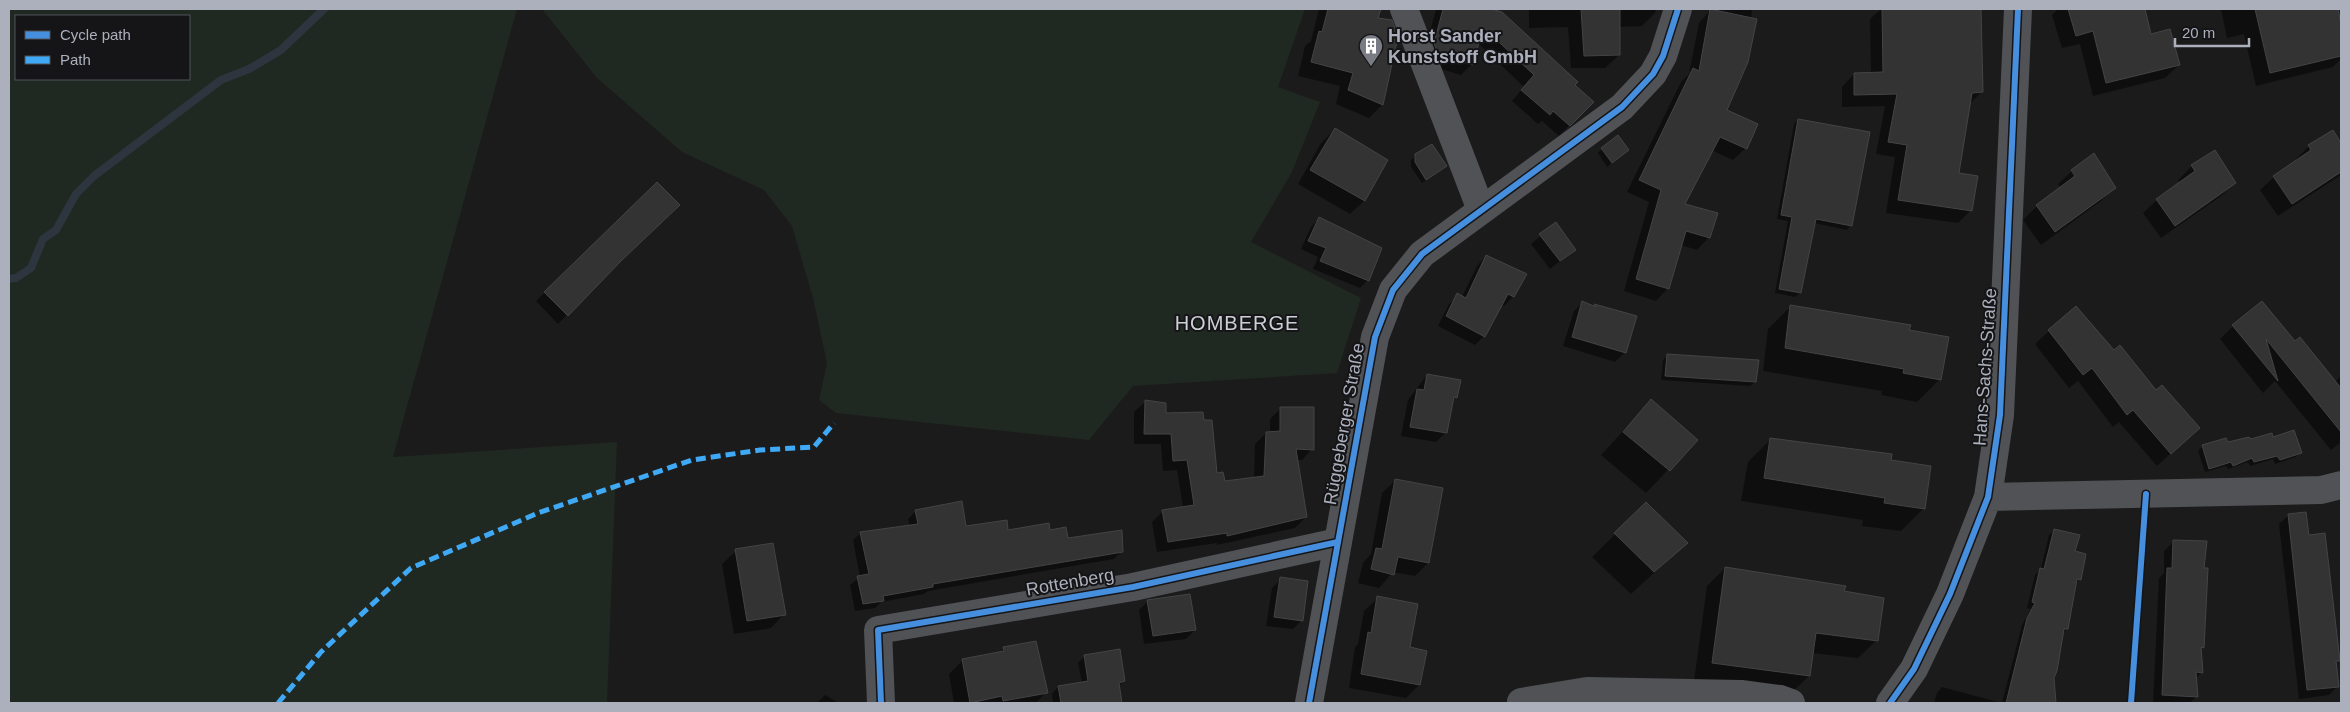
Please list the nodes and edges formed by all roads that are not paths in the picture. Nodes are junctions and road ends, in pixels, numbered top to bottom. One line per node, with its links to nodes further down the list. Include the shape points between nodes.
1 (1404, 9): 4 (street)
2 (1678, 9): 4 (street, Rüggeberger Straße, via 1663,56 1653,74 1622,107)
3 (2018, 9): 6 (street, Hans-Sachs-Straße, via 2000,415)
4 (1481, 210): 7 (street, Rüggeberger Straße, via 1422,254 1393,290 1375,337)
5 (2341, 485): 6 (street, via 2321,490)
6 (1988, 497): 12 (street, Hans-Sachs-Straße, via 1950,594 1914,669)
7 (1338, 542): 9 (street, Rottenberg, via 1133,586 878,630); 10 (street, Rüggeberger Straße)
8 (1521, 702): 11 (street, via 1587,692 1741,694)
9 (881, 703)
10 (1310, 703)
11 (1791, 703)
12 (1890, 703)

